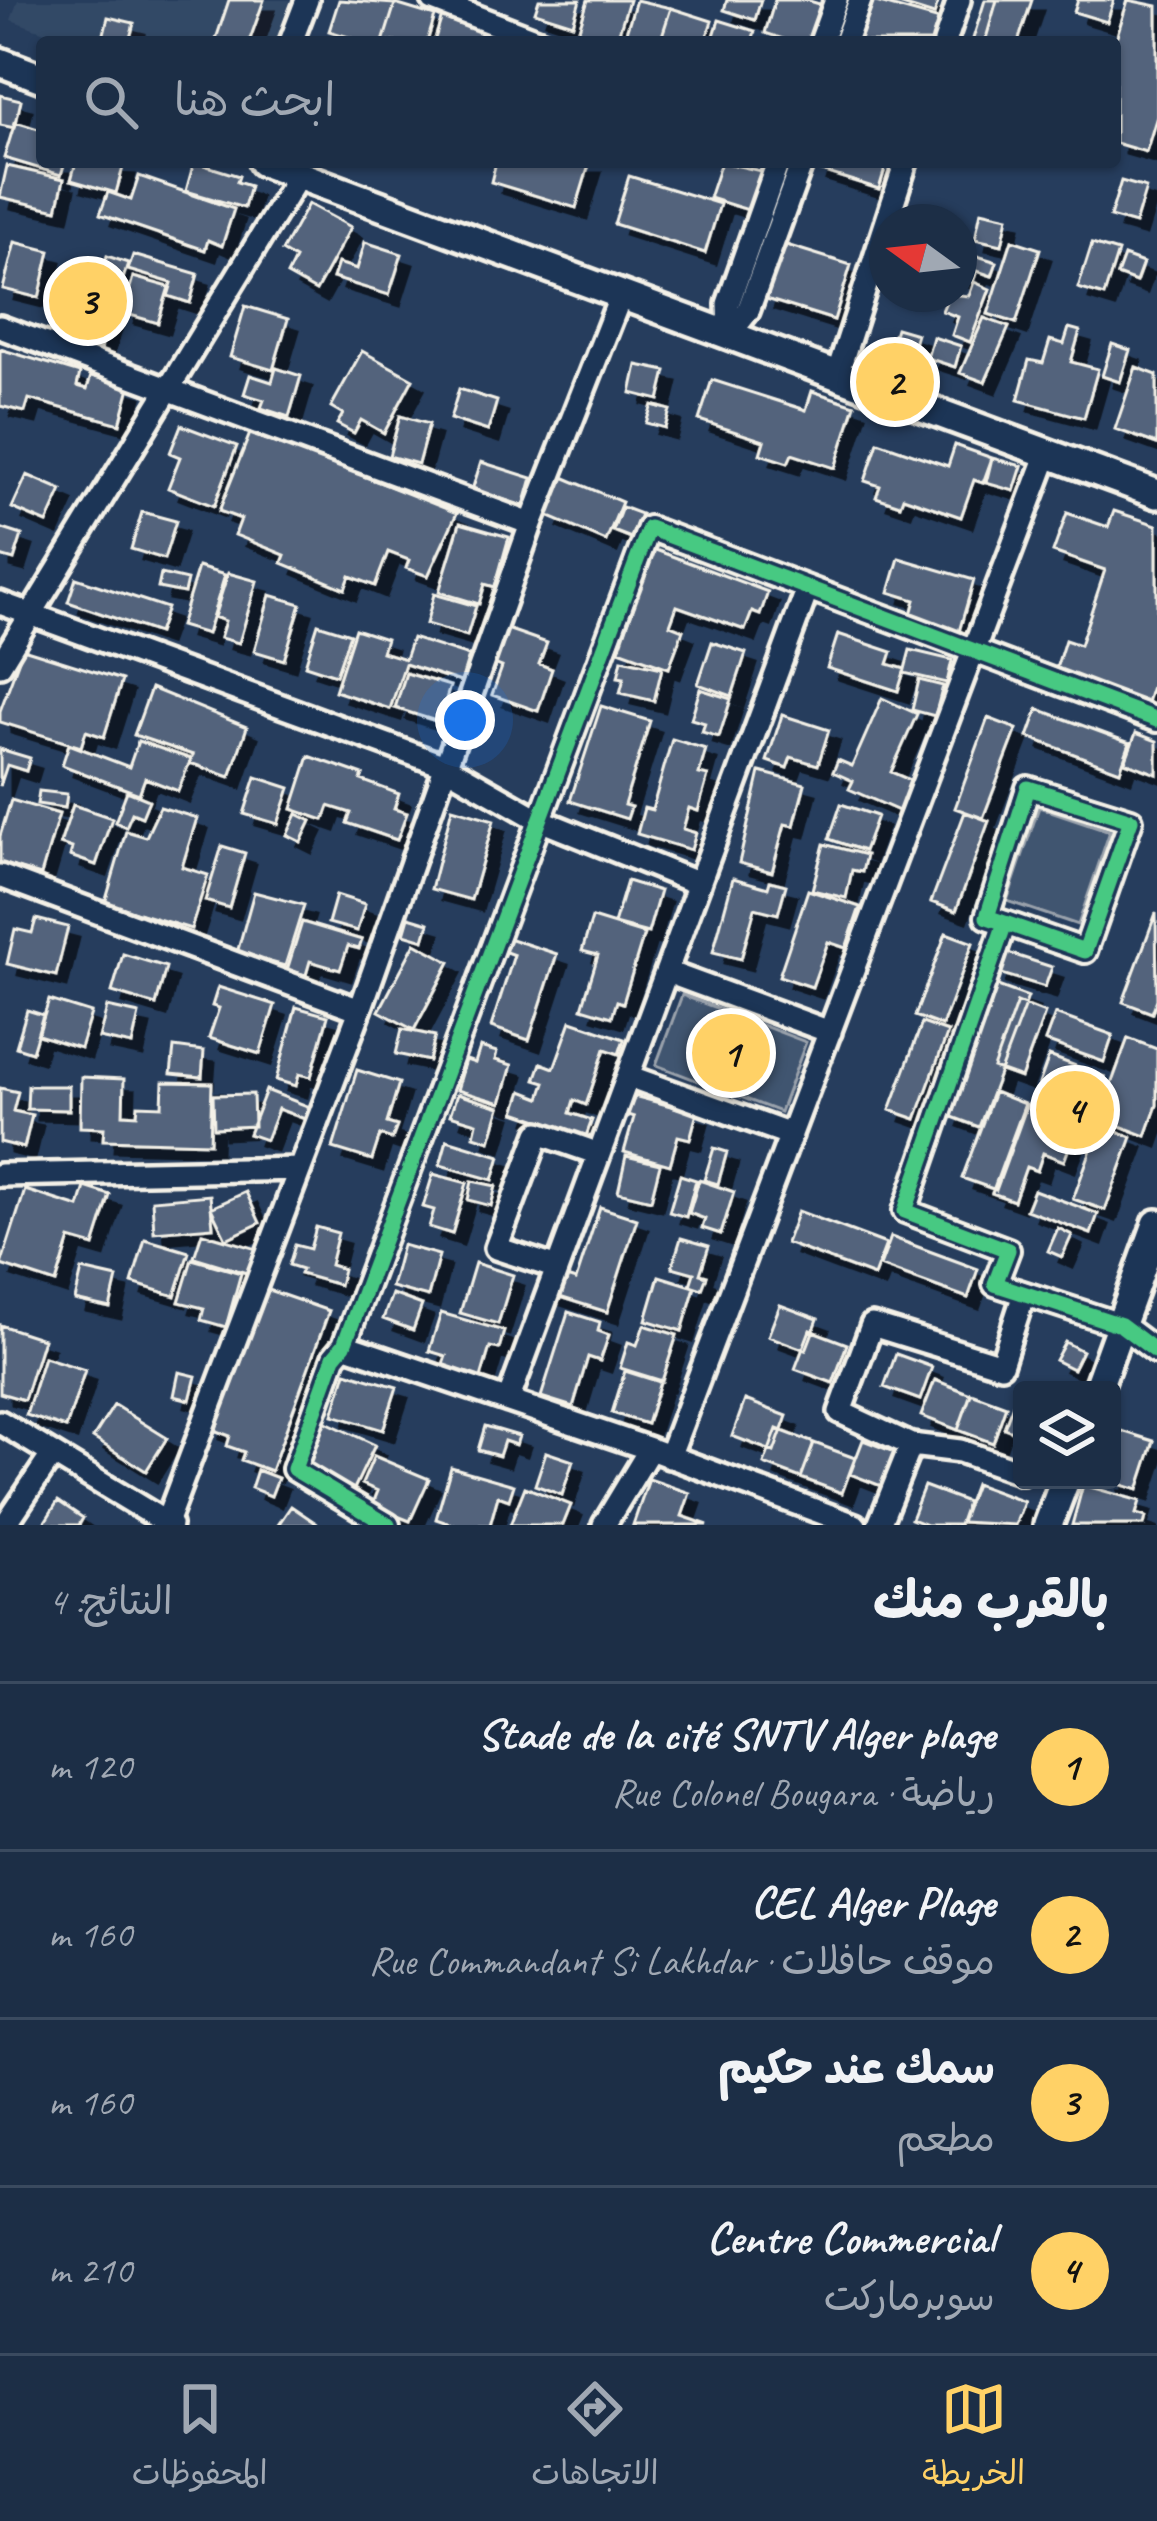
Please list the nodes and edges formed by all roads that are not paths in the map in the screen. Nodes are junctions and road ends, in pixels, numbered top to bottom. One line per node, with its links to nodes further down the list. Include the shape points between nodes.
1 (307, 0): 6 (street)
2 (433, 0): 7 (street)
3 (836, 0): 8 (street)
4 (860, 0): 9 (street)
5 (958, 0): 10 (street)
6 (293, 36)
7 (526, 36)
8 (823, 36)
9 (847, 36)
10 (947, 36)
11 (0, 62): 12 (main road)
12 (36, 76)
13 (280, 168): 17 (main road)
14 (776, 168): 20 (street, via 728,304)
15 (800, 168): 20 (street, via 748,311)
16 (904, 168): 21 (street)
17 (299, 175): 18 (main road); 22 (street)
18 (621, 295): 20 (main road); 25 (street)
19 (0, 327): 22 (street)
20 (729, 335): 21 (main road)
21 (837, 375): 23 (main road)
22 (169, 387): 25 (street); 28 (street)
23 (1048, 453): 24 (main road); 29 (street)
24 (1157, 494)
25 (531, 524): 32 (street)
26 (808, 588): 29 (street); 33 (street, via 649,528); 35 (street)
27 (0, 602): 28 (street)
28 (31, 614): 30 (street); 32 (street)
29 (974, 651): 31 (street); 39 (street)
30 (0, 664)
31 (1157, 720)
32 (445, 766): 33 (street); 38 (street)
33 (540, 820): 35 (street); 49 (street)
34 (0, 876): 38 (street)
35 (699, 884): 37 (street)
36 (1005, 923): 36 (street, via 1085,951 1131,820 1028,788 987,917); 47 (street, via 905,1211 1007,1250 995,1284)
37 (667, 971): 39 (street); 40 (street)
38 (359, 1010): 43 (street)
39 (830, 1032): 41 (street)
40 (628, 1076): 41 (street); 42 (street)
41 (791, 1135): 55 (street)
42 (599, 1154): 46 (street); 46 (street, via 539,1133 496,1247)
43 (299, 1169): 44 (street); 59 (street)
44 (0, 1175)
45 (1157, 1224): 48 (main road)
46 (557, 1268): 52 (street)
47 (1024, 1294): 48 (street); 54 (street, via 1001,1365 872,1325 840,1412)
48 (1121, 1325): 50 (street); 51 (main road)
49 (344, 1345): 52 (street); 61 (street, via 294,1469)
50 (1157, 1352)
51 (1100, 1381)
52 (508, 1401): 55 (street)
53 (0, 1422): 56 (street)
54 (911, 1445): 57 (street); 64 (street)
55 (660, 1453): 62 (street); 63 (street)
56 (52, 1455): 59 (street); 60 (street)
57 (1013, 1470)
58 (1055, 1489): 65 (main road)
59 (168, 1524)
60 (5, 1525)
61 (388, 1525)
62 (604, 1525)
63 (855, 1525)
64 (879, 1525)
65 (1048, 1525)

